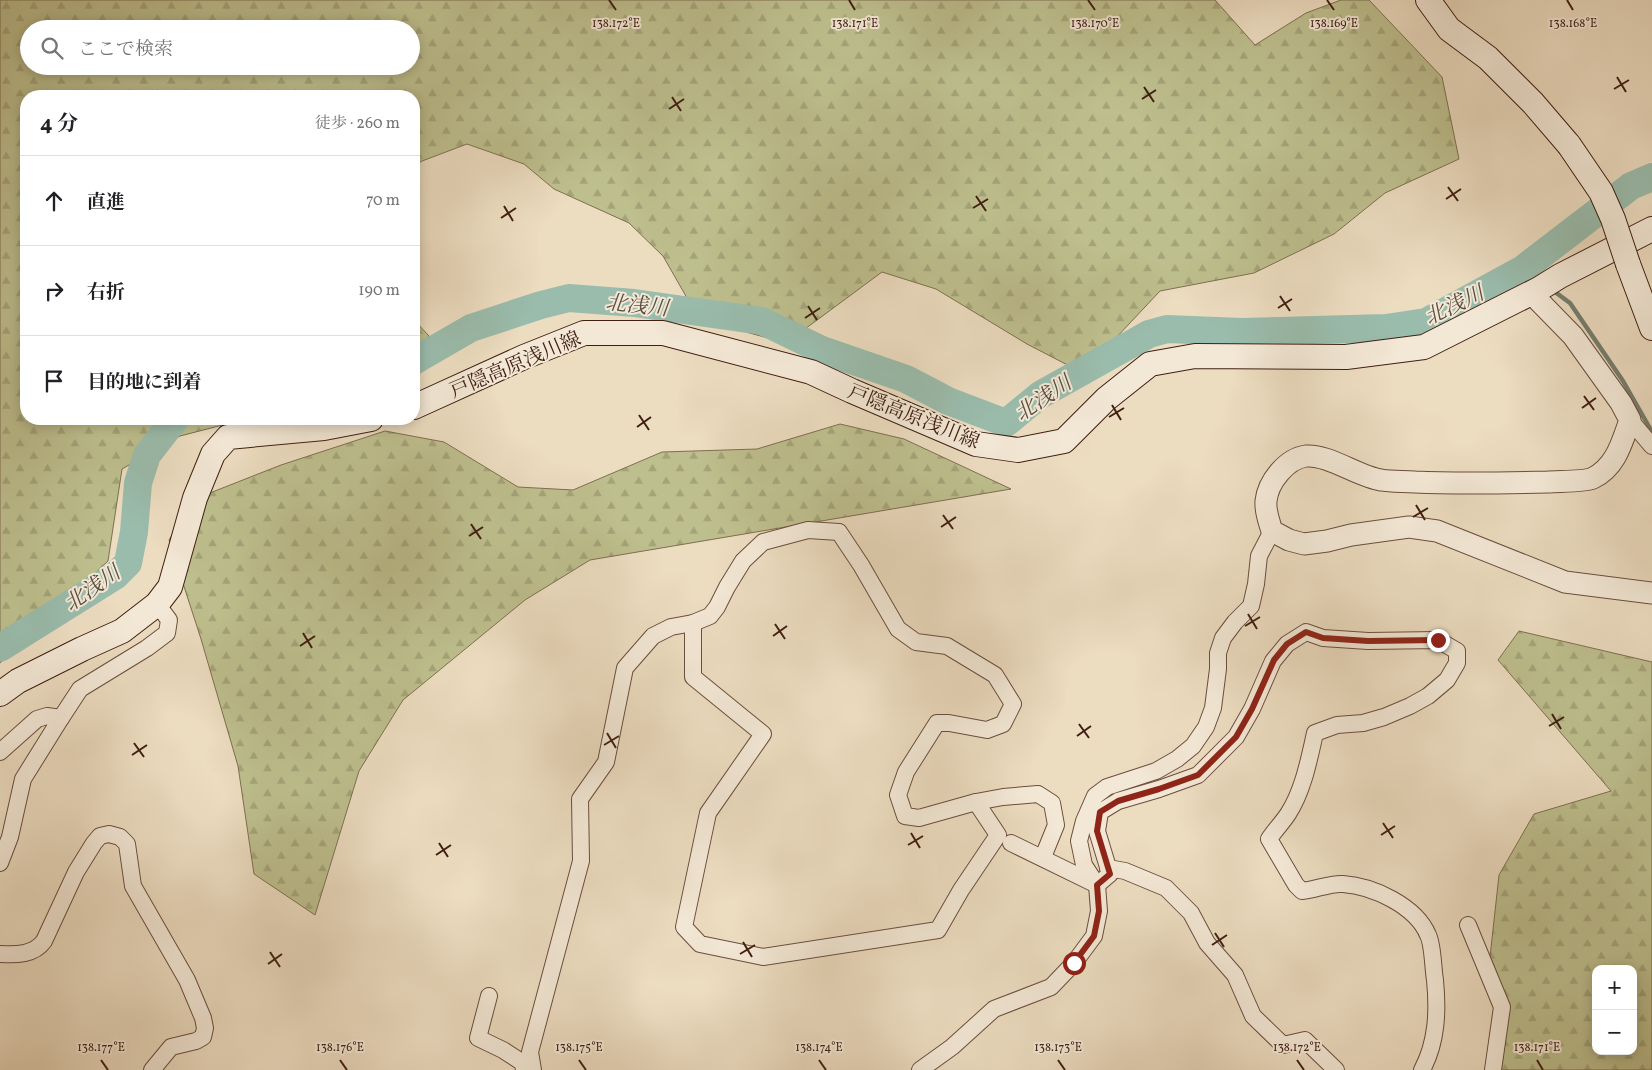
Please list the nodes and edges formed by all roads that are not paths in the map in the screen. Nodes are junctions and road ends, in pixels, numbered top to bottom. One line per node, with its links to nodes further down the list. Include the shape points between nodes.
1 (1428, 0): 4 (main road, bridge, via 1449,29 1488,58 1569,145 1600,192 1613,219)
2 (1652, 229): 3 (main road, 戸隠高原浅川線)
3 (1535, 291): 5 (main road, 戸隠高原浅川線, via 1424,346 1346,357 1195,356 1150,364 1106,399 1064,441 1018,450 976,444 811,372 663,333 584,333); 6 (street, via 1573,336)
4 (1652, 328)
5 (420, 404)
6 (1630, 420): 8 (street); 9 (street, via 1616,456 1606,470 1591,480 1515,483 1380,480 1319,457 1293,460 1269,488 1266,512)
7 (340, 425): 11 (main road, via 228,437 213,454 195,498 170,587)
8 (1652, 446)
9 (1272, 531): 10 (street, via 1304,544 1408,527 1437,531 1565,582); 21 (street, via 1259,556 1251,606 1223,638 1218,653 1213,708 1206,727 1193,746 1177,759 1156,771 1107,787 1095,796 1079,841 1084,865)
10 (1652, 593)
11 (157, 604): 13 (main road, via 122,631 18,681); 14 (street, via 169,620 167,633 80,689)
12 (693, 623): 16 (street, via 710,616 743,561 764,542 808,530 839,532 898,629 916,642 947,646 995,675 1013,704 1003,724 987,730 937,723 906,772 898,795 905,816 919,818); 16 (street, via 693,677 763,734 708,813 684,926 700,944 763,957 938,930 998,835); 27 (street, via 671,627 653,636 625,668 606,762 580,799 581,861 530,1052)
13 (0, 694)
14 (61, 718): 15 (street, via 47,716 37,719); 19 (street, via 23,779 10,837)
15 (0, 752)
16 (976, 802): 18 (street, via 1038,794 1052,803 1056,824)
17 (1011, 843): 18 (street)
18 (1043, 858): 21 (street)
19 (0, 863)
20 (1108, 868): 21 (street, via 1110,874); 29 (street, via 1125,871 1166,888 1191,913 1207,943 1235,975 1253,1016 1283,1045 1304,1040); 30 (street, via 1097,831 1100,812 1118,801 1198,775 1236,737 1274,660 1287,644 1306,632 1323,638 1368,641 1438,640 1457,651 1457,663 1447,680 1422,699 1384,717 1337,725 1315,733 1298,793 1288,814 1269,839 1302,891 1341,884 1378,892 1404,906 1429,936 1437,999 1436,1022 1430,1054)
21 (1097, 885): 28 (street, via 1099,911 1094,936 1074,963 1051,987 994,1009 952,1047)
22 (1468, 925): 31 (street, via 1502,1007)
23 (0, 954): 25 (street, via 30,952 39,948 94,843 100,836 120,837 127,844 133,886 187,980 205,1028 203,1037 196,1041 171,1047)
24 (489, 996): 26 (street, via 478,1038 523,1063)
25 (152, 1070)
26 (524, 1070)
27 (533, 1070)
28 (920, 1070)
29 (1336, 1070)
30 (1422, 1070)
31 (1493, 1070)

